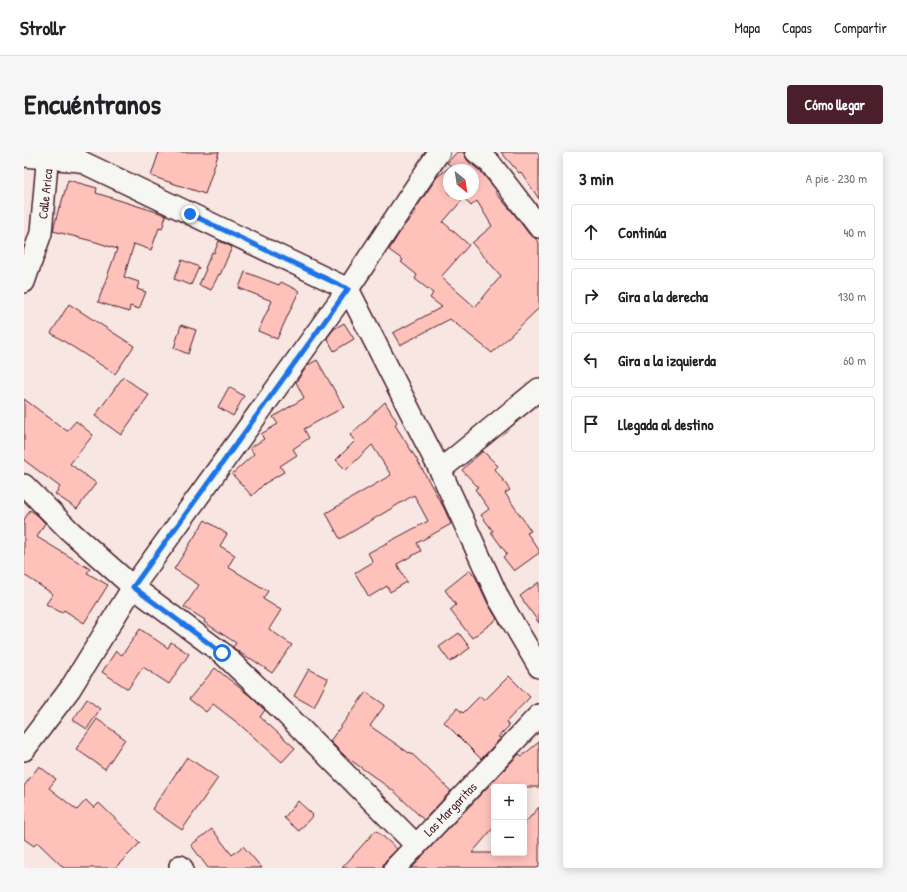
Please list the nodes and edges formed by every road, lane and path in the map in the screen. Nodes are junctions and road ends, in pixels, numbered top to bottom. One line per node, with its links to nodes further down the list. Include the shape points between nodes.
1 (439, 152): 7 (street)
2 (476, 152): 5 (street, via 490,163)
3 (48, 155): 4 (street); 6 (street, Calle Arica, via 41,233); 7 (street, via 80,161)
4 (24, 156)
5 (539, 227)
6 (24, 282)
7 (348, 289): 9 (street); 11 (street)
8 (539, 389): 9 (street)
9 (440, 470): 12 (street, via 499,599)
10 (24, 485): 11 (street, via 71,532)
11 (133, 587): 14 (street, via 70,689); 15 (street, via 222,653)
12 (539, 667)
13 (539, 715): 15 (street, Las Margaritas)
14 (24, 750)
15 (416, 845): 16 (street, Las Margaritas)
16 (395, 868)

